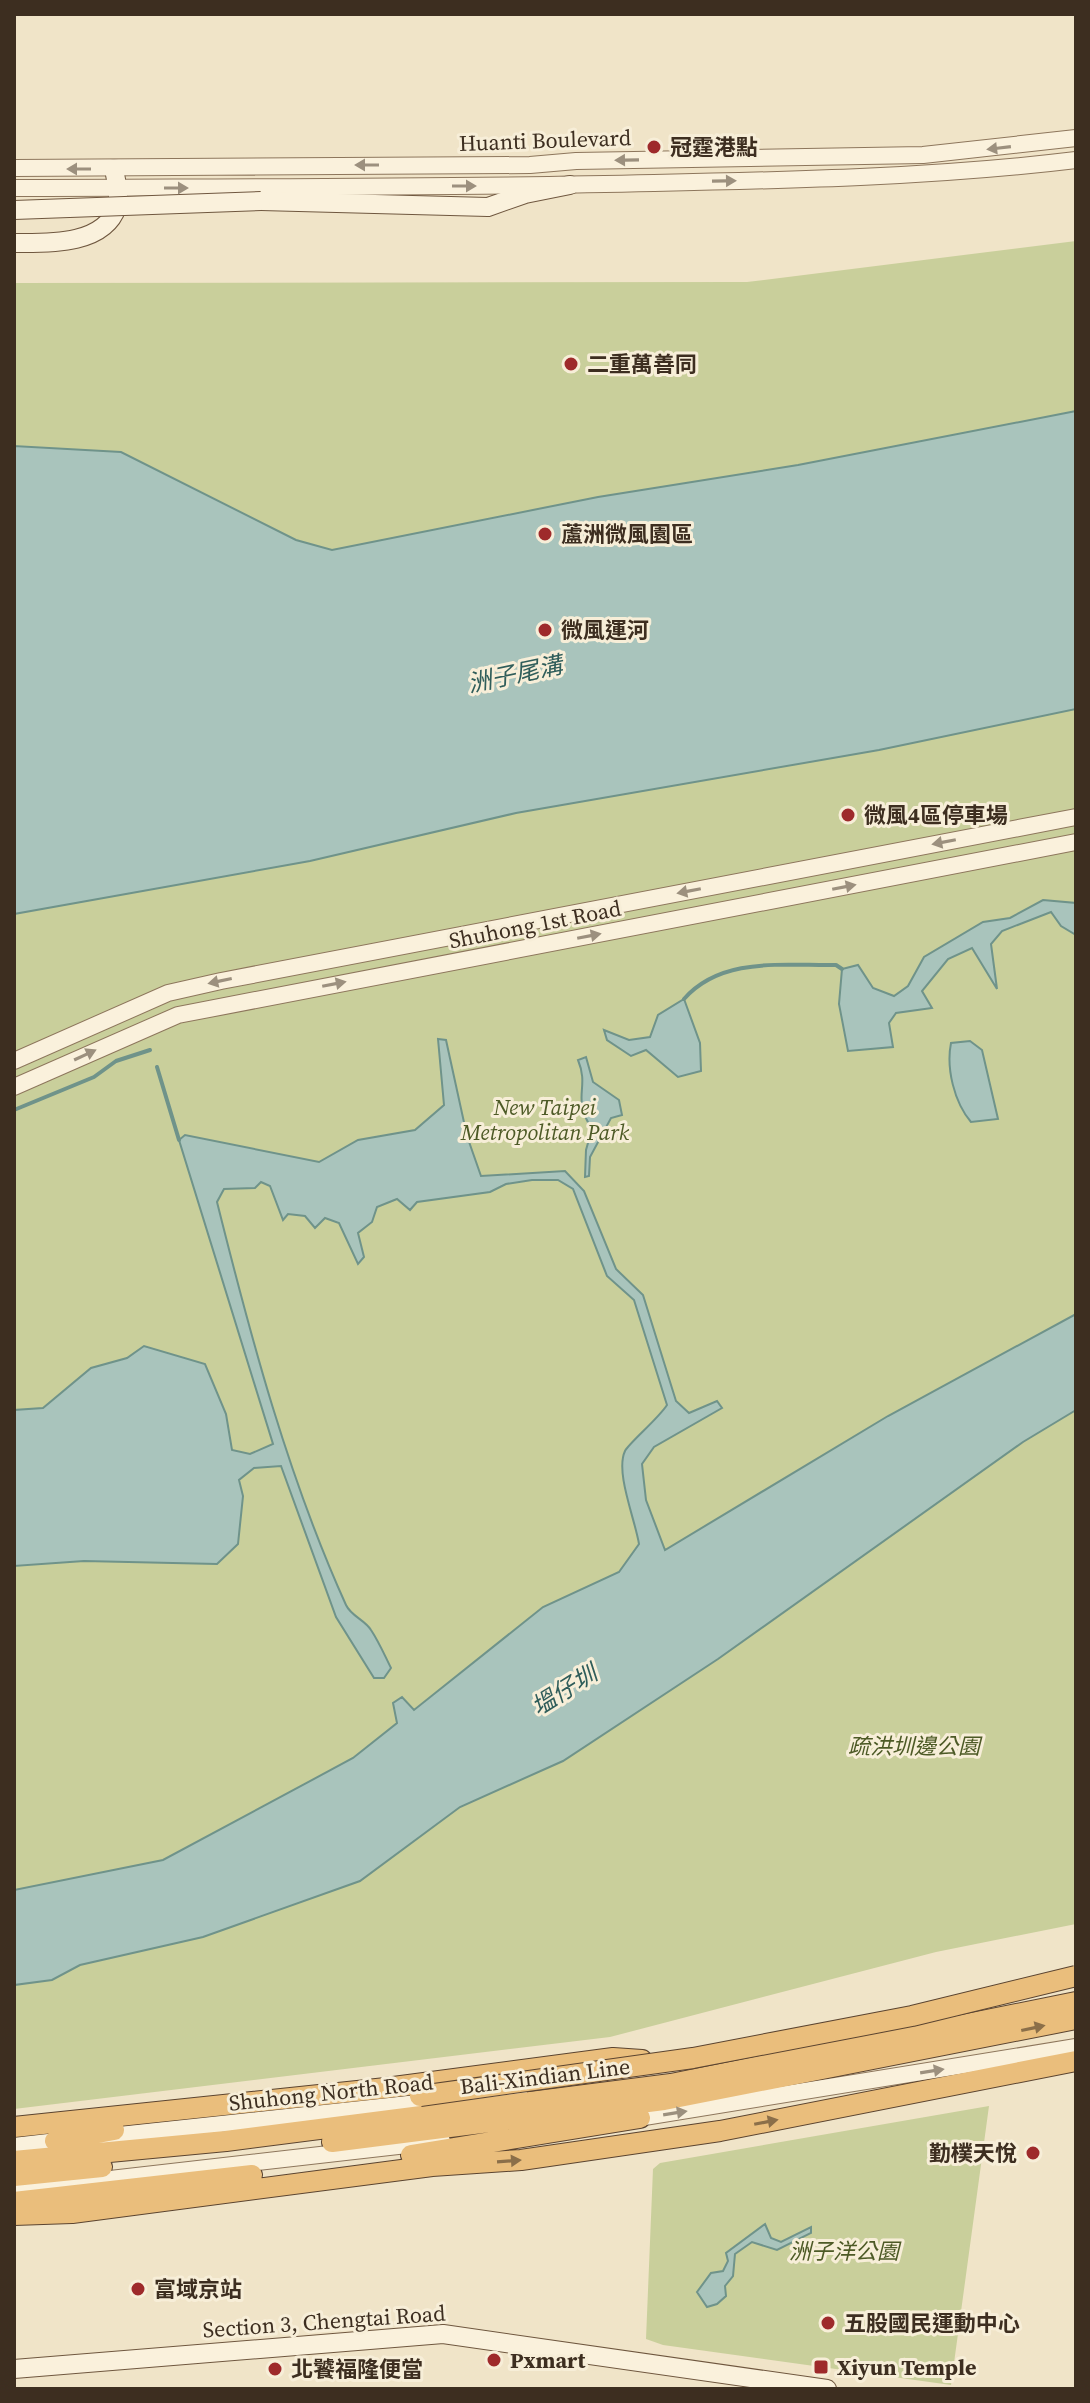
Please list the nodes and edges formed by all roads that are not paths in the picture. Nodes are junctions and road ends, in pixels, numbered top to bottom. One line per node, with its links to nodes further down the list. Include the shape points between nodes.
1 (1076, 138): 4 (street, Huanti Boulevard, one-way to 4, via 923,155 576,161)
2 (1076, 160): 5 (street, Huanti Boulevard, one-way to 2, via 850,179)
3 (14, 168): 4 (street, Huanti Boulevard, one-way to 3)
4 (116, 179): 5 (street, Huanti Boulevard, one-way to 5); 6 (street, Huanti Boulevard); 8 (main road, via 117,208 102,229 80,238)
5 (570, 185): 7 (main road, bridge, via 488,207 261,201)
6 (14, 188)
7 (14, 210)
8 (14, 243)
9 (1076, 817): 11 (street, Shuhong 1st Road, one-way to 11, via 168,993)
10 (1076, 842): 12 (street, Shuhong 1st Road, one-way to 10, via 178,1015)
11 (14, 1061)
12 (14, 1087)
13 (1076, 1976): 22 (highway, bridge, via 912,2016 693,2058 420,2096 123,2128)
14 (1076, 1994): 19 (street, Shuhong North Road)
15 (1076, 2002): 24 (highway, Bali-Xindian Line, via 671,2084 226,2141)
16 (1076, 2019): 25 (highway, Bali-Xindian Line, one-way to 16, via 664,2100)
17 (1076, 2047): 20 (street, one-way to 17)
18 (1076, 2061): 28 (highway, one-way to 18, via 72,2213 432,2166 521,2160 720,2131)
19 (675, 2067): 21 (highway, via 613,2058); 22 (street, Shuhong North Road, via 466,2100)
20 (640, 2118): 26 (street); 27 (highway, via 430,2153)
21 (14, 2127)
22 (55, 2141): 23 (street, Shuhong North Road)
23 (14, 2146)
24 (14, 2161)
25 (14, 2176)
26 (14, 2190)
27 (14, 2202)
28 (14, 2215)
29 (14, 2369): 30 (main road, Section 3, Chengtai Road, via 443,2334)
30 (827, 2389)

